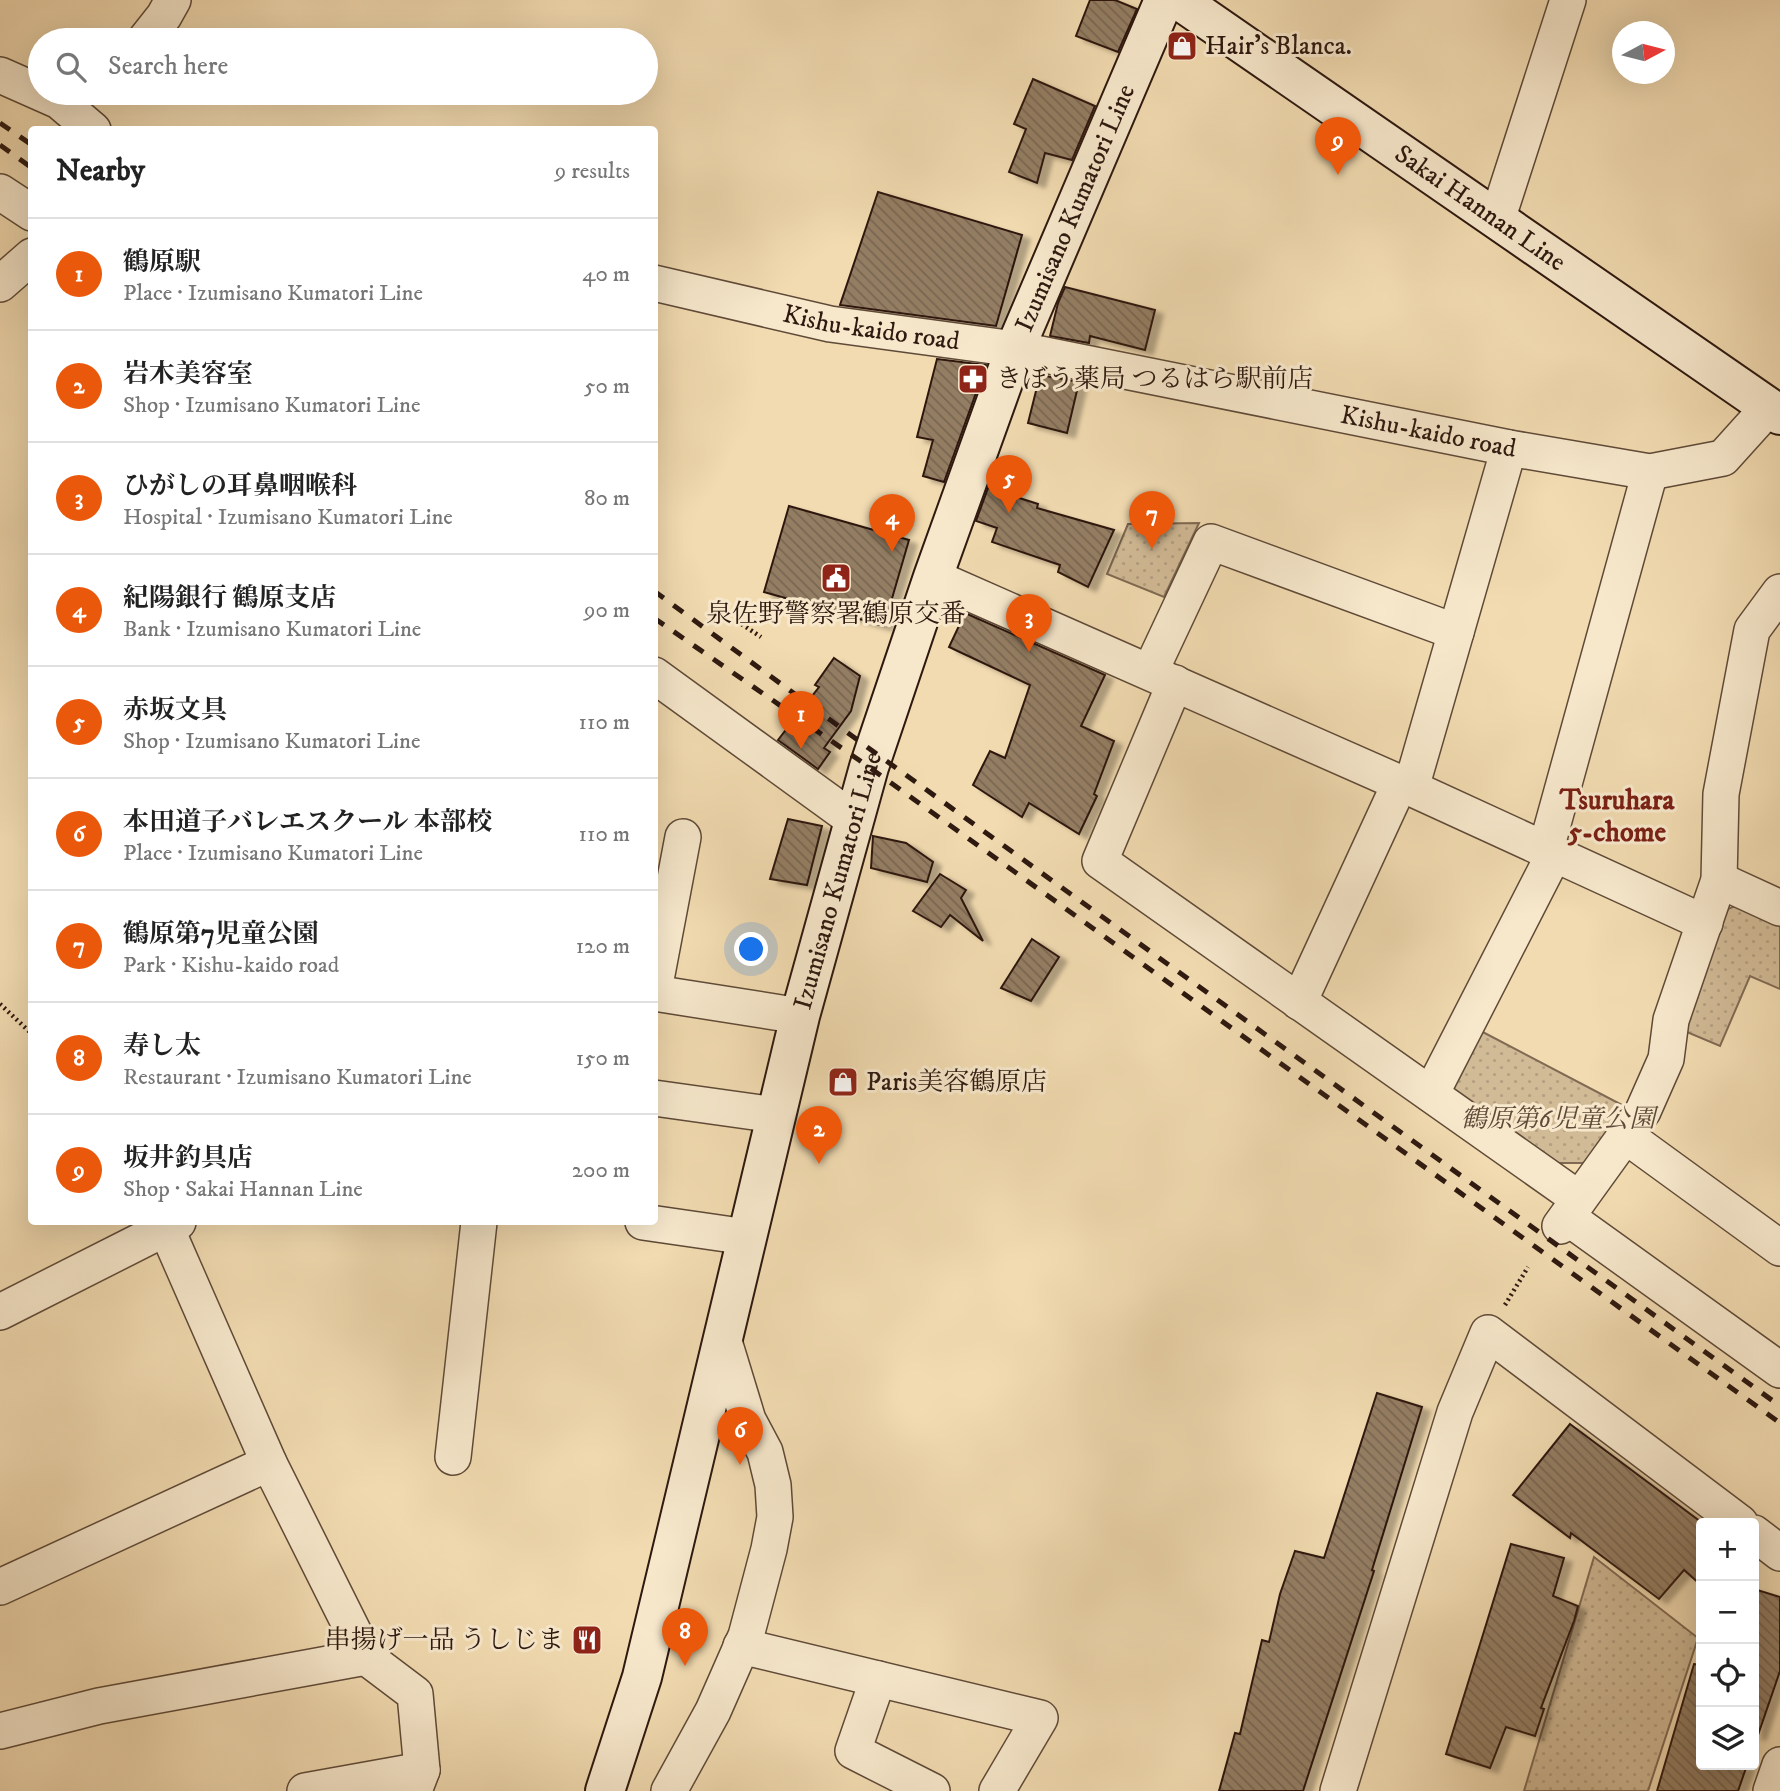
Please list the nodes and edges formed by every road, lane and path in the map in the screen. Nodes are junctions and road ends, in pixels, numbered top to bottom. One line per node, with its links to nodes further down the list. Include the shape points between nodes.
1 (173, 0): 5 (street)
2 (1164, 0): 16 (main road, Izumisano Kumatori Line)
3 (1179, 0): 12 (main road, Sakai Hannan Line)
4 (1568, 0): 12 (street)
5 (154, 28)
6 (0, 75): 7 (street)
7 (28, 87)
8 (79, 105): 9 (street)
9 (91, 126)
10 (0, 192): 11 (street)
11 (28, 210)
12 (1497, 220): 17 (main road, Sakai Hannan Line)
13 (28, 260): 14 (street)
14 (0, 284)
15 (658, 285): 16 (street, Kishu-kaido road, via 830,324)
16 (1015, 349): 18 (street, Kishu-kaido road); 20 (main road, Izumisano Kumatori Line)
17 (1775, 411): 19 (street, Kishu-kaido road, via 1723,458)
18 (1510, 448): 19 (street, Kishu-kaido road); 23 (street)
19 (1650, 472): 30 (street)
20 (933, 577): 25 (street); 28 (main road, Izumisano Kumatori Line)
21 (1780, 592): 31 (street, via 1752,630 1721,794)
22 (737, 621): 24 (path)
23 (1456, 632): 25 (street, via 1211,542); 27 (street)
24 (761, 638)
25 (1162, 677): 27 (street); 36 (street, via 1100,861)
26 (658, 678): 28 (street)
27 (1405, 785): 30 (street); 36 (street)
28 (854, 820): 38 (main road, Izumisano Kumatori Line)
29 (683, 837): 34 (street)
30 (1550, 852): 33 (street); 40 (street)
31 (1719, 880): 32 (street); 33 (street)
32 (1780, 908)
33 (1704, 923): 43 (street, via 1671,1020 1666,1059 1643,1111)
34 (658, 971)
35 (658, 993): 38 (street)
36 (1299, 1002): 40 (street)
37 (0, 1004): 39 (path)
38 (800, 1016): 42 (main road, Izumisano Kumatori Line)
39 (28, 1030)
40 (1431, 1094): 44 (street)
41 (658, 1099): 42 (street)
42 (776, 1115): 48 (main road, Izumisano Kumatori Line)
43 (1626, 1136): 44 (street); 49 (street)
44 (1569, 1214): 54 (street)
45 (658, 1224): 48 (street)
46 (172, 1225): 51 (street); 56 (street)
47 (479, 1225): 55 (street)
48 (747, 1237): 53 (main road, Izumisano Kumatori Line)
49 (1780, 1248)
50 (1528, 1267): 52 (path)
51 (0, 1312)
52 (1488, 1333): 57 (street); 72 (street, via 1455,1412)
53 (723, 1338): 61 (street, via 748,1420 765,1452 774,1496 769,1549); 68 (main road, Izumisano Kumatori Line, via 642,1677)
54 (1780, 1370)
55 (453, 1457)
56 (269, 1463): 60 (street); 62 (street)
57 (1734, 1518)
58 (1759, 1537): 59 (street)
59 (1780, 1553)
60 (0, 1587)
61 (741, 1646): 63 (street); 69 (street, via 713,1712)
62 (366, 1657): 64 (street, via 99,1706); 66 (street, via 415,1694)
63 (878, 1679): 70 (street, via 853,1751); 71 (street, via 1040,1718)
64 (0, 1731)
65 (1780, 1765): 73 (street)
66 (418, 1780): 67 (street)
67 (305, 1791)
68 (605, 1791)
69 (669, 1791)
70 (932, 1791)
71 (997, 1791)
72 (1338, 1791)
73 (1771, 1791)

